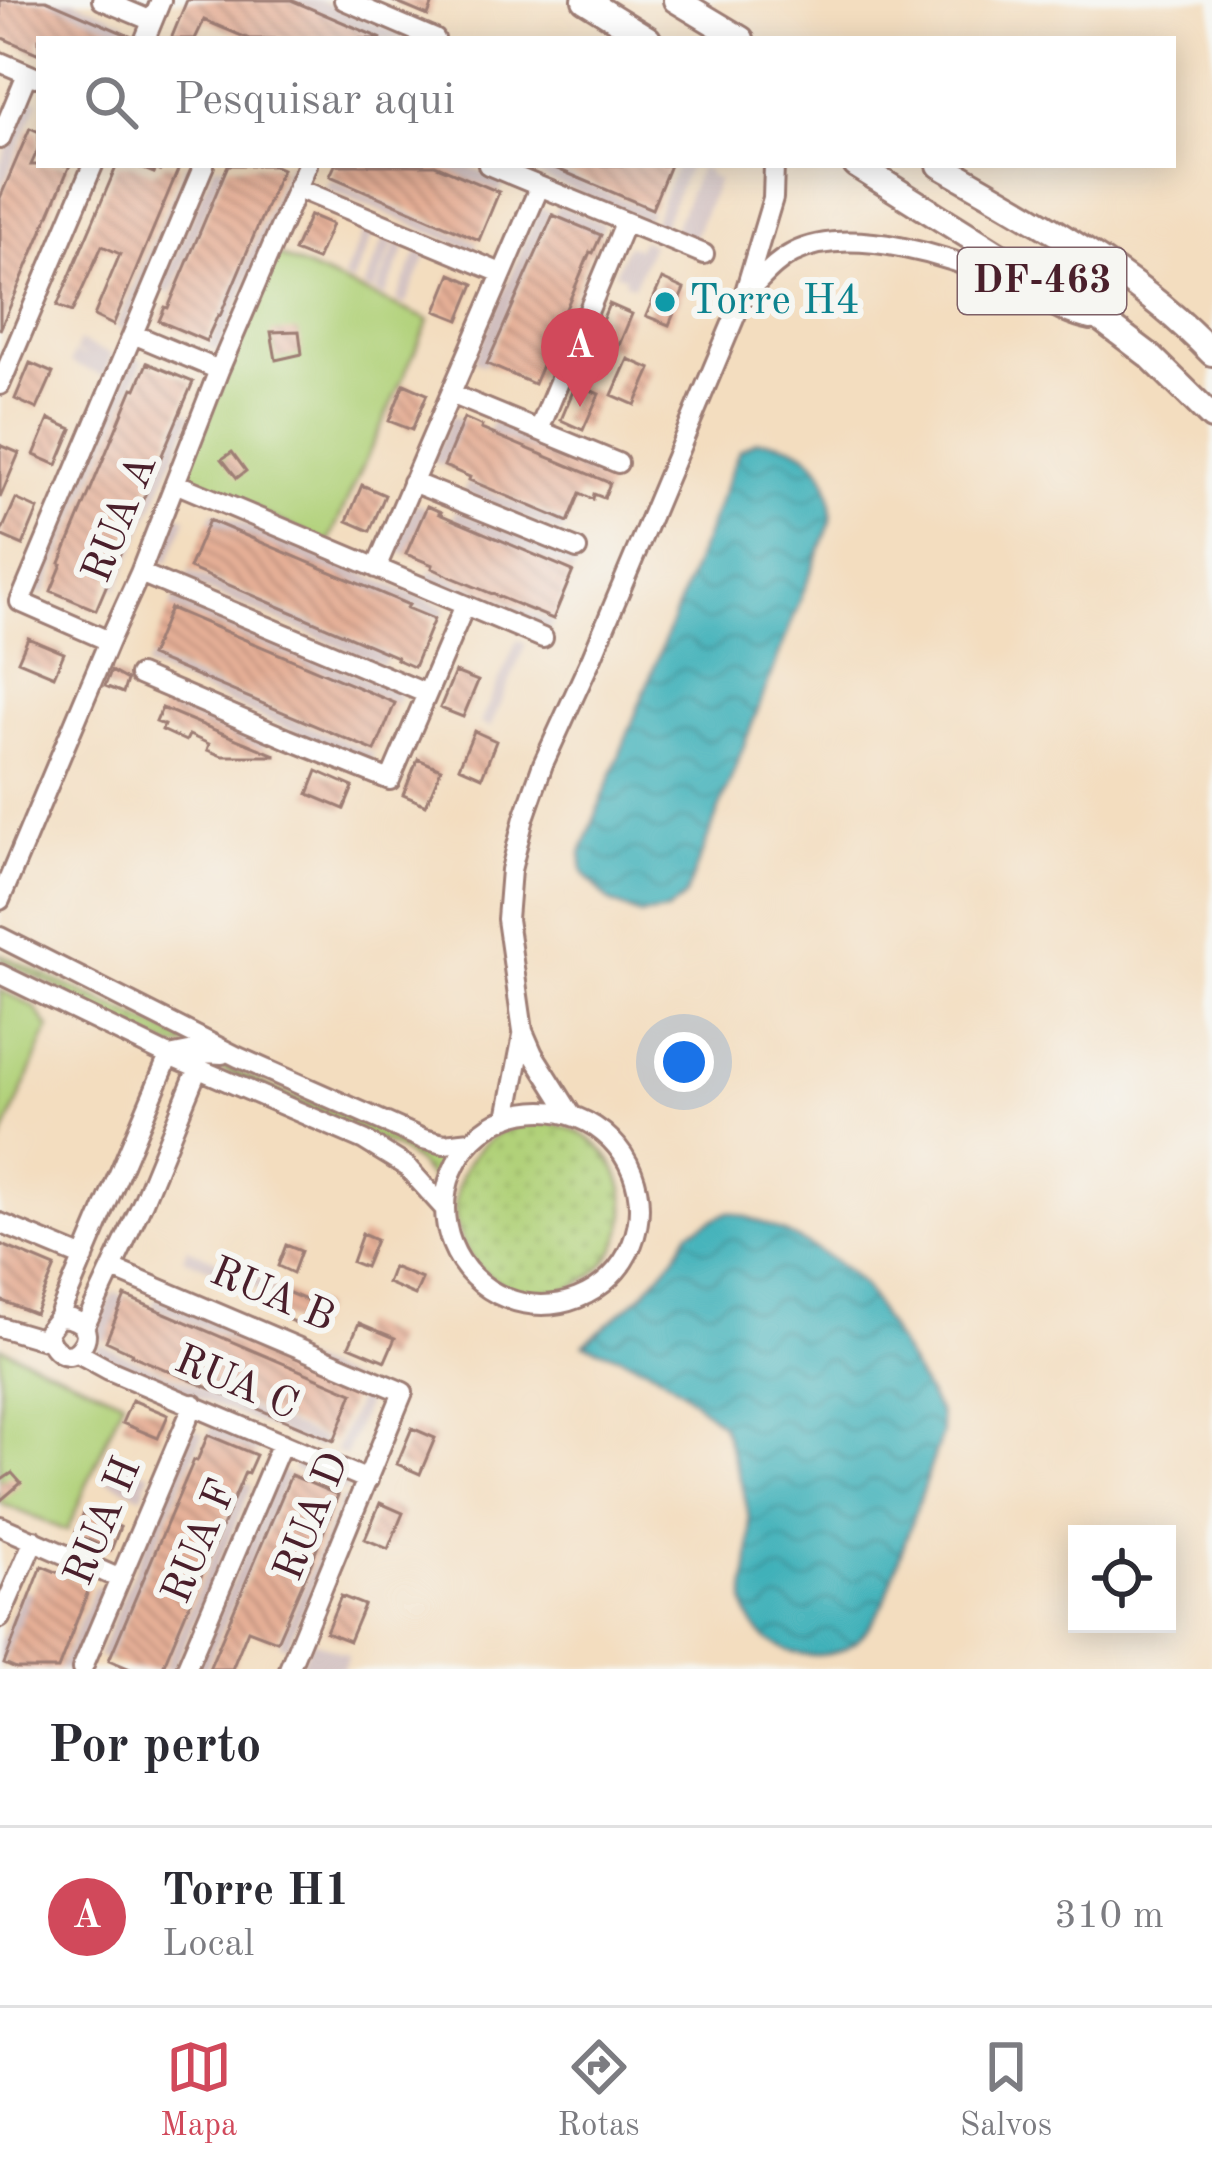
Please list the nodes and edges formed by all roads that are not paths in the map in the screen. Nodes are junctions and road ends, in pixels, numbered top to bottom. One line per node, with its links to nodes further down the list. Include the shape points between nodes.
1 (101, 0): 6 (street)
2 (161, 0): 6 (street)
3 (344, 0): 7 (street)
4 (585, 0): 8 (main road)
5 (676, 0): 9 (main road)
6 (148, 30)
7 (428, 36)
8 (643, 36)
9 (736, 36)
10 (0, 62): 11 (street)
11 (33, 76): 12 (street)
12 (0, 139)
13 (92, 168): 30 (street)
14 (203, 168): 27 (street)
15 (306, 168): 20 (street, RUA A)
16 (495, 168): 21 (street)
17 (774, 168): 25 (street)
18 (861, 168): 26 (main road, DF-463)
19 (945, 168): 28 (main road, DF-463, via 1133,284)
20 (297, 188): 24 (street); 29 (street, RUA A)
21 (539, 188): 22 (street); 24 (street)
22 (625, 223): 23 (street); 33 (street)
23 (704, 254)
24 (501, 273): 31 (street)
25 (744, 296): 26 (street, via 796,251 857,243 965,265 1074,316); 48 (street, via 524,818 506,919)
26 (1102, 319): 32 (main road, DF-463)
27 (133, 334): 29 (street); 42 (street, via 20,602)
28 (1212, 353)
29 (219, 370): 36 (street, RUA A)
30 (0, 385)
31 (451, 394): 33 (street); 35 (street)
32 (1212, 417)
33 (539, 430): 34 (street)
34 (618, 463)
35 (412, 482): 37 (street); 38 (street)
36 (175, 483): 38 (street); 39 (street, RUA A)
37 (578, 549)
38 (376, 568): 40 (street)
39 (140, 573): 42 (street, RUA A); 44 (street)
40 (465, 605): 41 (street); 44 (street)
41 (543, 638)
42 (109, 641): 45 (street, RUA A)
43 (139, 674): 44 (street, via 390,779)
44 (425, 693)
45 (0, 900)
46 (0, 938): 50 (street)
47 (0, 974): 49 (street)
48 (523, 1031): 52 (street); 53 (street)
49 (169, 1056): 50 (street); 51 (street); 55 (street)
50 (238, 1057): 54 (street, via 423,1139)
51 (198, 1069): 56 (street); 57 (street, via 364,1140 406,1166)
52 (572, 1116): 53 (street); 57 (street, via 602,1131 637,1186 631,1250 585,1296 520,1304 490,1291 465,1269)
53 (507, 1118): 54 (street)
54 (472, 1141): 57 (street, via 447,1184)
55 (106, 1201): 56 (street, via 125,1209); 59 (street)
56 (143, 1202): 60 (street)
57 (444, 1208)
58 (0, 1223): 59 (street)
59 (84, 1258): 61 (street)
60 (113, 1269): 63 (street); 66 (street, RUA B)
61 (58, 1318): 63 (street); 64 (street)
62 (0, 1327): 64 (street)
63 (84, 1328): 65 (street)
64 (48, 1341): 65 (street, via 58,1352)
65 (76, 1352): 67 (street, RUA C)
66 (403, 1391): 69 (street, RUA D)
67 (194, 1404): 68 (street, RUA C); 72 (street, RUA H)
68 (282, 1443): 69 (street, RUA C); 75 (street, RUA F)
69 (368, 1480): 76 (street, RUA D)
70 (0, 1526): 71 (street)
71 (34, 1540): 72 (street); 73 (street)
72 (118, 1578): 74 (street, RUA H)
73 (0, 1618)
74 (82, 1669)
75 (186, 1669)
76 (289, 1669)

